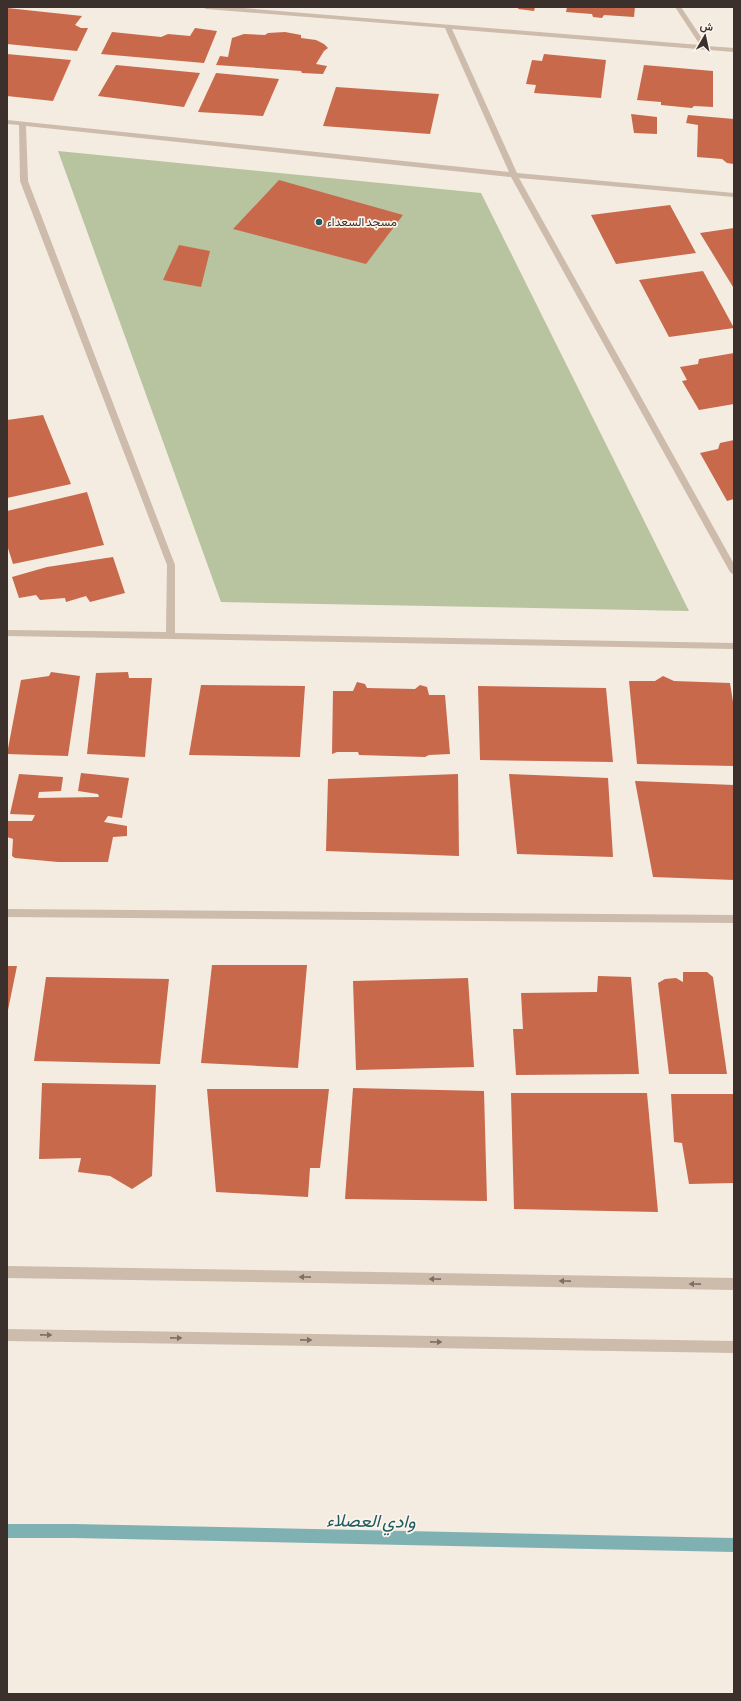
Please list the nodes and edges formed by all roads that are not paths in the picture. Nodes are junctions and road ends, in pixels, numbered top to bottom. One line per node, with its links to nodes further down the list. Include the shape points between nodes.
1 (206, 7): 3 (street)
2 (678, 7): 4 (street)
3 (448, 28): 4 (street); 8 (street)
4 (705, 48): 5 (street)
5 (734, 50)
6 (7, 122): 7 (street)
7 (22, 124): 8 (street); 12 (street, via 24,181 171,565)
8 (514, 175): 9 (street); 10 (street)
9 (734, 195)
10 (734, 572)
11 (7, 633): 12 (street)
12 (170, 636): 13 (street)
13 (734, 646)
14 (7, 913): 15 (street)
15 (734, 919)
16 (7, 1272): 17 (street, one-way to 16)
17 (734, 1284)
18 (7, 1335): 19 (street, one-way to 19)
19 (734, 1347)

